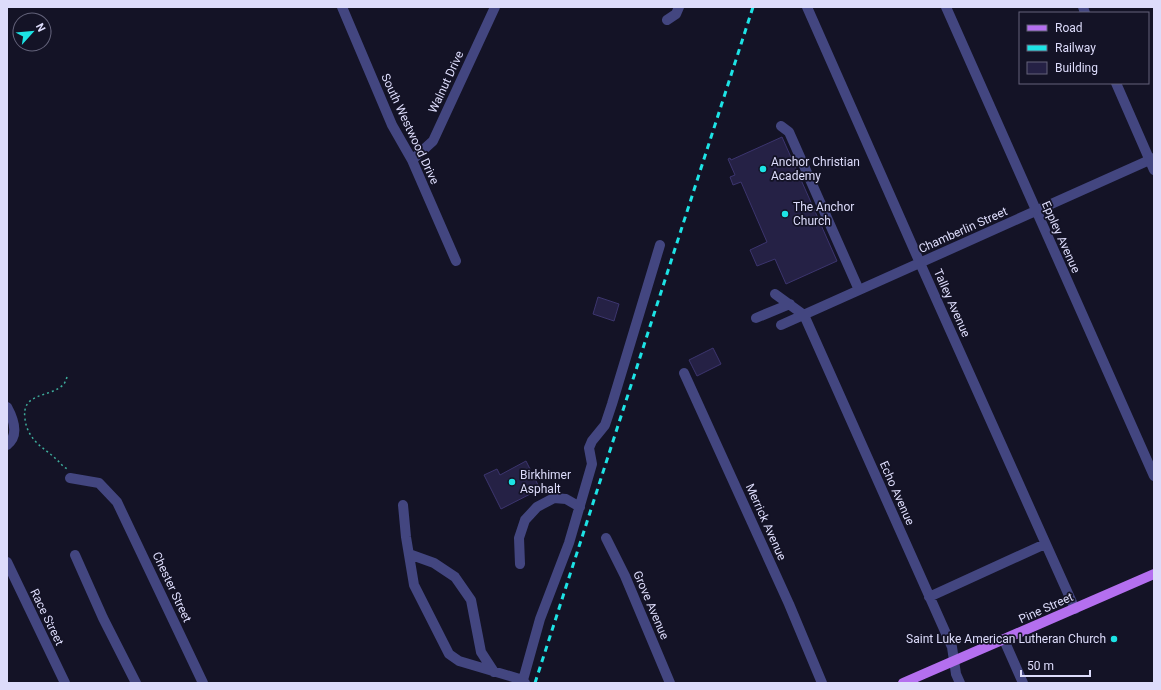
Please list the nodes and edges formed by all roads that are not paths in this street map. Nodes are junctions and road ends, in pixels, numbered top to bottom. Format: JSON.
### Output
{"nodes":[{"id":1,"x":342,"y":7,"type":"edge"},
{"id":2,"x":495,"y":7,"type":"edge"},
{"id":3,"x":679,"y":7,"type":"edge"},
{"id":4,"x":807,"y":7,"type":"edge"},
{"id":5,"x":946,"y":7,"type":"edge"},
{"id":6,"x":667,"y":20,"type":"dead end"},
{"id":7,"x":1116,"y":84,"type":"edge"},
{"id":8,"x":781,"y":126,"type":"dead end"},
{"id":9,"x":1152,"y":159,"type":"edge"},
{"id":10,"x":412,"y":160,"type":"junction"},
{"id":11,"x":1154,"y":170,"type":"edge"},
{"id":12,"x":1036,"y":212,"type":"junction"},
{"id":13,"x":660,"y":245,"type":"dead end"},
{"id":14,"x":456,"y":261,"type":"dead end"},
{"id":15,"x":920,"y":263,"type":"junction"},
{"id":16,"x":858,"y":290,"type":"junction"},
{"id":17,"x":775,"y":294,"type":"dead end"},
{"id":18,"x":790,"y":304,"type":"junction"},
{"id":19,"x":804,"y":315,"type":"junction"},
{"id":20,"x":756,"y":318,"type":"dead end"},
{"id":21,"x":781,"y":325,"type":"dead end"},
{"id":22,"x":684,"y":373,"type":"dead end"},
{"id":23,"x":7,"y":407,"type":"edge"},
{"id":24,"x":7,"y":445,"type":"edge"},
{"id":25,"x":1154,"y":476,"type":"edge"},
{"id":26,"x":70,"y":478,"type":"road end"},
{"id":27,"x":403,"y":506,"type":"dead end"},
{"id":28,"x":580,"y":508,"type":"junction"},
{"id":29,"x":606,"y":538,"type":"dead end"},
{"id":30,"x":1046,"y":544,"type":"junction"},
{"id":31,"x":409,"y":554,"type":"junction"},
{"id":32,"x":75,"y":555,"type":"dead end"},
{"id":33,"x":7,"y":562,"type":"edge"},
{"id":34,"x":520,"y":564,"type":"dead end"},
{"id":35,"x":1154,"y":574,"type":"edge"},
{"id":36,"x":929,"y":597,"type":"junction"},
{"id":37,"x":1075,"y":609,"type":"junction"},
{"id":38,"x":1004,"y":640,"type":"junction"},
{"id":39,"x":954,"y":662,"type":"junction"},
{"id":40,"x":494,"y":672,"type":"junction"},
{"id":41,"x":524,"y":681,"type":"edge"},
{"id":42,"x":64,"y":683,"type":"edge"},
{"id":43,"x":136,"y":683,"type":"edge"},
{"id":44,"x":203,"y":683,"type":"edge"},
{"id":45,"x":670,"y":683,"type":"edge"},
{"id":46,"x":822,"y":683,"type":"edge"},
{"id":47,"x":903,"y":683,"type":"edge"},
{"id":48,"x":960,"y":683,"type":"edge"},
{"id":49,"x":1023,"y":683,"type":"edge"}],
"edges":[{"from":1,"to":10,"type":"street","name":"South Westwood Drive"},
{"from":2,"to":10,"type":"street","name":"Walnut Drive"},
{"from":3,"to":6,"type":"street"},
{"from":4,"to":15,"type":"street","name":"Talley Avenue"},
{"from":5,"to":12,"type":"street","name":"Eppley Avenue"},
{"from":7,"to":9,"type":"street"},
{"from":8,"to":16,"type":"street"},
{"from":9,"to":11,"type":"street"},
{"from":9,"to":12,"type":"street","name":"Chamberlin Street"},
{"from":10,"to":14,"type":"street","name":"South Westwood Drive"},
{"from":12,"to":15,"type":"street","name":"Chamberlin Street"},
{"from":12,"to":25,"type":"street","name":"Eppley Avenue"},
{"from":13,"to":28,"type":"street"},
{"from":15,"to":16,"type":"street","name":"Chamberlin Street"},
{"from":15,"to":30,"type":"street","name":"Talley Avenue"},
{"from":16,"to":19,"type":"street","name":"Chamberlin Street"},
{"from":17,"to":18,"type":"street"},
{"from":18,"to":19,"type":"street"},
{"from":18,"to":20,"type":"street"},
{"from":19,"to":21,"type":"street","name":"Chamberlin Street"},
{"from":19,"to":36,"type":"street","name":"Echo Avenue"},
{"from":22,"to":46,"type":"street","name":"Merrick Avenue"},
{"from":23,"to":24,"type":"street"},
{"from":26,"to":44,"type":"street","name":"Chester Street"},
{"from":27,"to":31,"type":"street"},
{"from":28,"to":34,"type":"street"},
{"from":28,"to":41,"type":"street"},
{"from":29,"to":45,"type":"street","name":"Grove Avenue"},
{"from":30,"to":36,"type":"street"},
{"from":30,"to":37,"type":"street","name":"Talley Avenue"},
{"from":31,"to":40,"type":"street"},
{"from":31,"to":40,"type":"street"},
{"from":32,"to":43,"type":"street"},
{"from":33,"to":42,"type":"street","name":"Race Street"},
{"from":35,"to":37,"type":"main road","name":"Pine Street"},
{"from":36,"to":39,"type":"street","name":"Echo Avenue"},
{"from":37,"to":38,"type":"main road","name":"Pine Street"},
{"from":38,"to":39,"type":"main road","name":"Pine Street"},
{"from":38,"to":49,"type":"street"},
{"from":39,"to":47,"type":"main road","name":"Pine Street"},
{"from":39,"to":48,"type":"street","name":"Echo Avenue"},
{"from":40,"to":41,"type":"street"}]}
